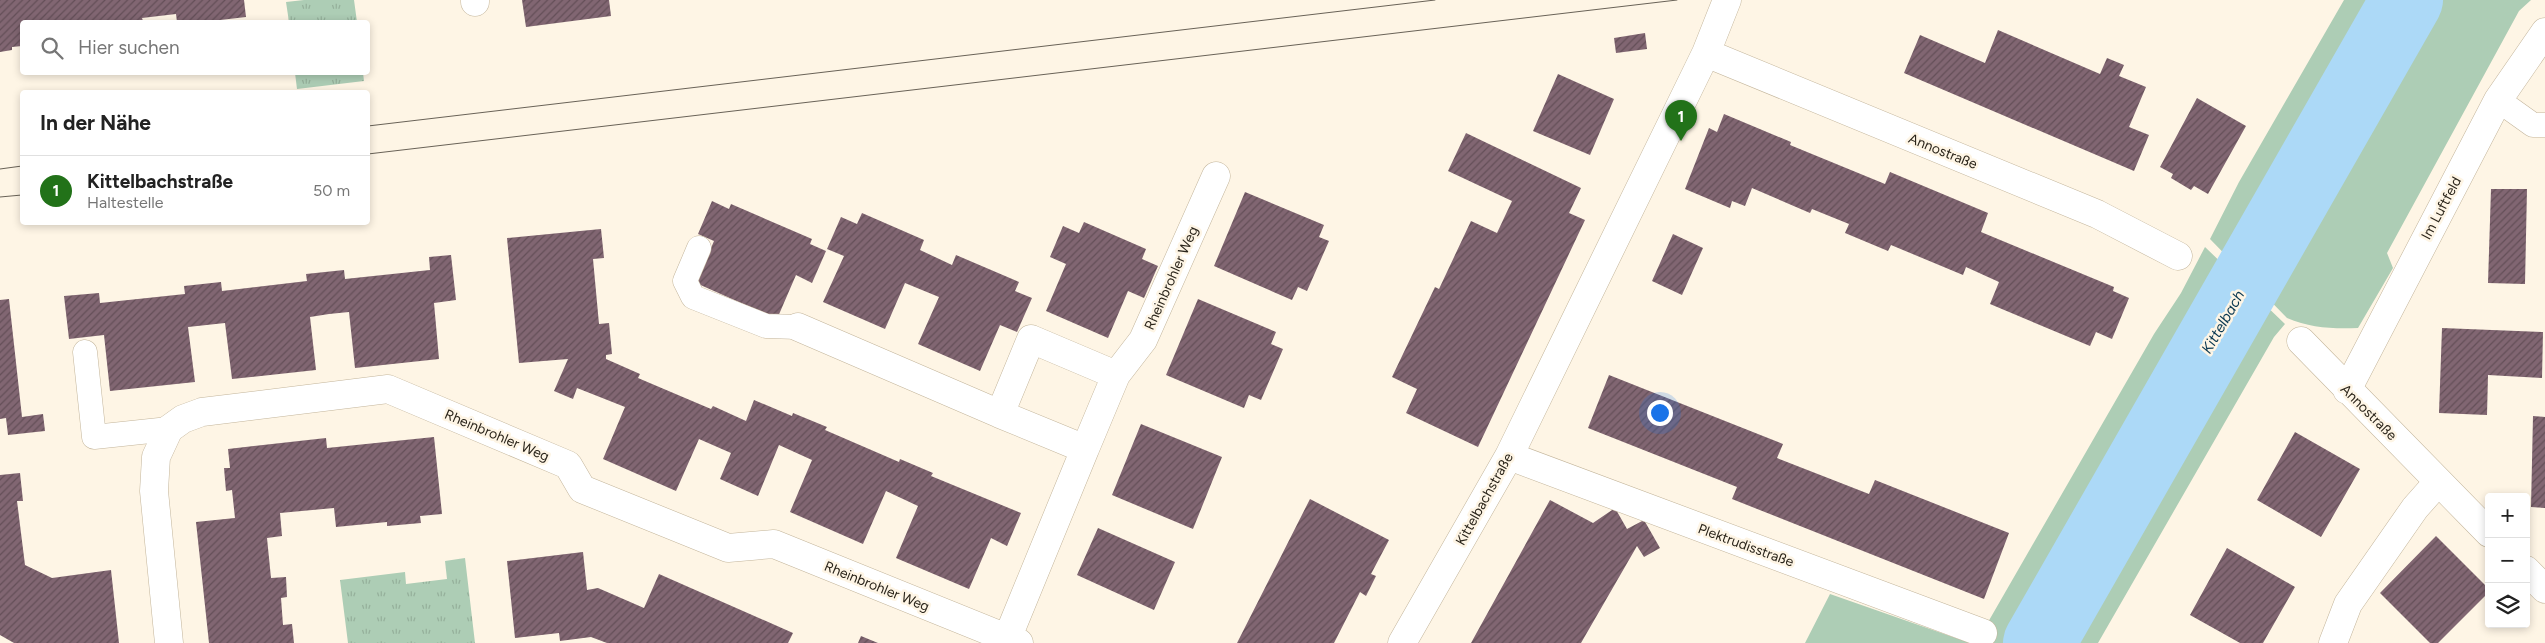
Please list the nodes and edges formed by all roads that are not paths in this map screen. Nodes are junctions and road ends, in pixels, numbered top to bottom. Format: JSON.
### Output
{"nodes":[{"id":1,"x":1727,"y":0,"type":"edge"},
{"id":2,"x":2545,"y":32,"type":"edge"},
{"id":3,"x":1706,"y":53,"type":"junction"},
{"id":4,"x":2498,"y":100,"type":"junction"},
{"id":5,"x":2545,"y":125,"type":"edge"},
{"id":6,"x":1216,"y":176,"type":"dead end"},
{"id":7,"x":699,"y":248,"type":"dead end"},
{"id":8,"x":2178,"y":256,"type":"dead end"},
{"id":9,"x":798,"y":327,"type":"joint"},
{"id":10,"x":2301,"y":341,"type":"dead end"},
{"id":11,"x":85,"y":352,"type":"dead end"},
{"id":12,"x":1116,"y":374,"type":"junction"},
{"id":13,"x":2347,"y":390,"type":"junction"},
{"id":14,"x":1000,"y":414,"type":"junction"},
{"id":15,"x":169,"y":428,"type":"junction"},
{"id":16,"x":1085,"y":449,"type":"junction"},
{"id":17,"x":1509,"y":456,"type":"junction"},
{"id":18,"x":2438,"y":482,"type":"junction"},
{"id":19,"x":2485,"y":529,"type":"edge"},
{"id":20,"x":2530,"y":574,"type":"edge"},
{"id":21,"x":2545,"y":589,"type":"edge"},
{"id":22,"x":1983,"y":633,"type":"dead end"},
{"id":23,"x":1013,"y":641,"type":"edge"},
{"id":24,"x":169,"y":643,"type":"edge"},
{"id":25,"x":1402,"y":643,"type":"edge"},
{"id":26,"x":2333,"y":643,"type":"edge"}],
"edges":[{"from":1,"to":3,"type":"street","name":"Kittelbachstraße"},
{"from":2,"to":4,"type":"street","name":"Im Luftfeld"},
{"from":3,"to":8,"type":"street","name":"Annostraße"},
{"from":3,"to":17,"type":"street","name":"Kittelbachstraße"},
{"from":4,"to":5,"type":"lane"},
{"from":4,"to":13,"type":"street","name":"Im Luftfeld"},
{"from":6,"to":12,"type":"street","name":"Rheinbrohler Weg"},
{"from":7,"to":9,"type":"lane"},
{"from":9,"to":14,"type":"street"},
{"from":10,"to":13,"type":"street","name":"Annostraße"},
{"from":11,"to":15,"type":"lane"},
{"from":12,"to":14,"type":"street"},
{"from":12,"to":16,"type":"street","name":"Rheinbrohler Weg"},
{"from":13,"to":18,"type":"street","name":"Annostraße"},
{"from":14,"to":16,"type":"street"},
{"from":15,"to":23,"type":"street","name":"Rheinbrohler Weg"},
{"from":15,"to":24,"type":"street"},
{"from":16,"to":23,"type":"street","name":"Rheinbrohler Weg"},
{"from":17,"to":22,"type":"street","name":"Plektrudisstraße"},
{"from":17,"to":25,"type":"street","name":"Kittelbachstraße"},
{"from":18,"to":19,"type":"street","name":"Annostraße"},
{"from":18,"to":26,"type":"street"},
{"from":20,"to":21,"type":"street"}]}
